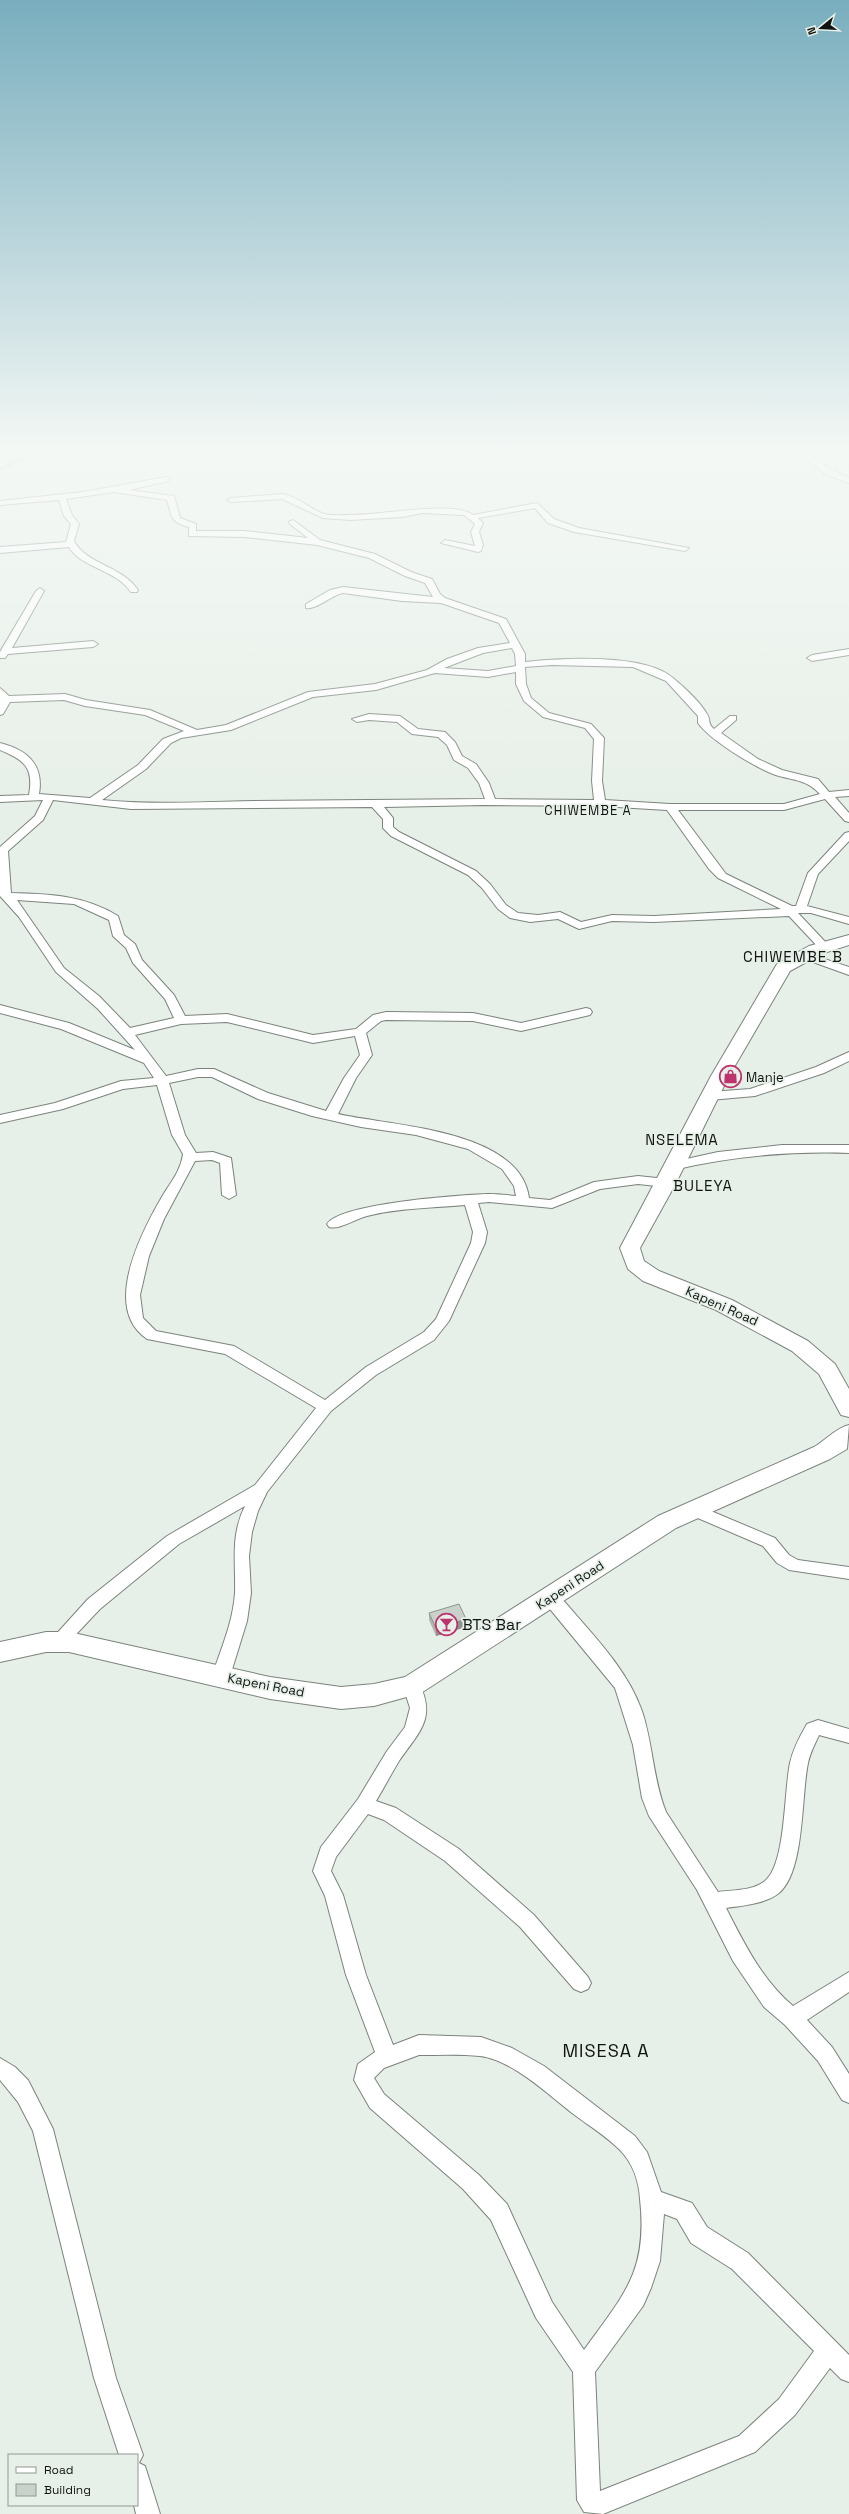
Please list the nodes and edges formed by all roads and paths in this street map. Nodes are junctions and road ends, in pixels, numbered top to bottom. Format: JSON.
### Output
{"nodes":[{"id":1,"x":117,"y":572,"type":"edge"},
{"id":2,"x":405,"y":572,"type":"edge"},
{"id":3,"x":134,"y":590,"type":"dead end"},
{"id":4,"x":40,"y":591,"type":"dead end"},
{"id":5,"x":442,"y":600,"type":"junction"},
{"id":6,"x":309,"y":606,"type":"dead end"},
{"id":7,"x":93,"y":644,"type":"dead end"},
{"id":8,"x":514,"y":645,"type":"junction"},
{"id":9,"x":849,"y":652,"type":"edge"},
{"id":10,"x":3,"y":654,"type":"edge"},
{"id":11,"x":812,"y":658,"type":"dead end"},
{"id":12,"x":521,"y":667,"type":"junction"},
{"id":13,"x":433,"y":670,"type":"junction"},
{"id":14,"x":3,"y":695,"type":"edge"},
{"id":15,"x":0,"y":712,"type":"edge"},
{"id":16,"x":733,"y":718,"type":"dead end"},
{"id":17,"x":357,"y":719,"type":"dead end"},
{"id":18,"x":194,"y":732,"type":"junction"},
{"id":19,"x":714,"y":734,"type":"junction"},
{"id":20,"x":0,"y":746,"type":"edge"},
{"id":21,"x":849,"y":793,"type":"edge"},
{"id":22,"x":826,"y":795,"type":"junction"},
{"id":23,"x":34,"y":796,"type":"junction"},
{"id":24,"x":50,"y":797,"type":"junction"},
{"id":25,"x":0,"y":799,"type":"edge"},
{"id":26,"x":93,"y":801,"type":"junction"},
{"id":27,"x":491,"y":802,"type":"junction"},
{"id":28,"x":600,"y":803,"type":"junction"},
{"id":29,"x":375,"y":804,"type":"junction"},
{"id":30,"x":670,"y":807,"type":"junction"},
{"id":31,"x":849,"y":820,"type":"edge"},
{"id":32,"x":849,"y":836,"type":"edge"},
{"id":33,"x":4,"y":894,"type":"edge"},
{"id":34,"x":794,"y":910,"type":"junction"},
{"id":35,"x":849,"y":921,"type":"edge"},
{"id":36,"x":849,"y":940,"type":"edge"},
{"id":37,"x":824,"y":947,"type":"junction"},
{"id":38,"x":803,"y":955,"type":"junction"},
{"id":39,"x":849,"y":971,"type":"edge"},
{"id":40,"x":0,"y":1009,"type":"edge"},
{"id":41,"x":586,"y":1012,"type":"dead end"},
{"id":42,"x":181,"y":1020,"type":"junction"},
{"id":43,"x":360,"y":1032,"type":"junction"},
{"id":44,"x":126,"y":1033,"type":"junction"},
{"id":45,"x":849,"y":1056,"type":"edge"},
{"id":46,"x":152,"y":1065,"type":"junction"},
{"id":47,"x":162,"y":1081,"type":"junction"},
{"id":48,"x":710,"y":1096,"type":"junction"},
{"id":49,"x":330,"y":1116,"type":"junction"},
{"id":50,"x":0,"y":1118,"type":"edge"},
{"id":51,"x":849,"y":1149,"type":"edge"},
{"id":52,"x":190,"y":1157,"type":"junction"},
{"id":53,"x":670,"y":1174,"type":"junction"},
{"id":54,"x":229,"y":1195,"type":"dead end"},
{"id":55,"x":470,"y":1198,"type":"junction"},
{"id":56,"x":523,"y":1201,"type":"junction"},
{"id":57,"x":334,"y":1224,"type":"dead end"},
{"id":58,"x":326,"y":1407,"type":"junction"},
{"id":59,"x":849,"y":1409,"type":"edge"},
{"id":60,"x":849,"y":1433,"type":"edge"},
{"id":61,"x":262,"y":1489,"type":"junction"},
{"id":62,"x":692,"y":1509,"type":"junction"},
{"id":63,"x":849,"y":1573,"type":"edge"},
{"id":64,"x":552,"y":1598,"type":"junction"},
{"id":65,"x":59,"y":1641,"type":"junction"},
{"id":66,"x":0,"y":1652,"type":"edge"},
{"id":67,"x":221,"y":1676,"type":"junction"},
{"id":68,"x":412,"y":1686,"type":"junction"},
{"id":69,"x":849,"y":1736,"type":"edge"},
{"id":70,"x":364,"y":1805,"type":"junction"},
{"id":71,"x":712,"y":1901,"type":"junction"},
{"id":72,"x":849,"y":1981,"type":"edge"},
{"id":73,"x":581,"y":1983,"type":"dead end"},
{"id":74,"x":792,"y":2018,"type":"junction"},
{"id":75,"x":387,"y":2057,"type":"junction"},
{"id":76,"x":0,"y":2068,"type":"edge"},
{"id":77,"x":849,"y":2093,"type":"edge"},
{"id":78,"x":651,"y":2199,"type":"junction"},
{"id":79,"x":829,"y":2350,"type":"junction"},
{"id":80,"x":584,"y":2369,"type":"junction"},
{"id":81,"x":849,"y":2371,"type":"edge"},
{"id":82,"x":131,"y":2454,"type":"edge"},
{"id":83,"x":138,"y":2478,"type":"edge"},
{"id":84,"x":148,"y":2514,"type":"edge"}],
"edges":[{"from":1,"to":3,"type":"street"},
{"from":2,"to":5,"type":"street"},
{"from":4,"to":10,"type":"street"},
{"from":5,"to":6,"type":"street"},
{"from":5,"to":8,"type":"street"},
{"from":7,"to":10,"type":"street"},
{"from":8,"to":12,"type":"street"},
{"from":8,"to":13,"type":"street"},
{"from":9,"to":11,"type":"street"},
{"from":12,"to":13,"type":"street"},
{"from":12,"to":19,"type":"street"},
{"from":12,"to":28,"type":"street"},
{"from":13,"to":18,"type":"street"},
{"from":14,"to":15,"type":"street"},
{"from":14,"to":18,"type":"street"},
{"from":16,"to":19,"type":"street"},
{"from":17,"to":27,"type":"street"},
{"from":18,"to":26,"type":"street"},
{"from":19,"to":22,"type":"street"},
{"from":20,"to":23,"type":"street"},
{"from":21,"to":22,"type":"street"},
{"from":22,"to":30,"type":"street"},
{"from":22,"to":31,"type":"street"},
{"from":23,"to":24,"type":"street"},
{"from":23,"to":25,"type":"street"},
{"from":24,"to":26,"type":"street"},
{"from":24,"to":33,"type":"street"},
{"from":26,"to":29,"type":"street"},
{"from":27,"to":28,"type":"street"},
{"from":27,"to":29,"type":"street"},
{"from":28,"to":30,"type":"street"},
{"from":29,"to":34,"type":"street"},
{"from":30,"to":34,"type":"street"},
{"from":32,"to":34,"type":"street"},
{"from":33,"to":42,"type":"street"},
{"from":33,"to":44,"type":"street"},
{"from":34,"to":35,"type":"street"},
{"from":34,"to":37,"type":"street"},
{"from":36,"to":37,"type":"main road","name":"Kapeni Road"},
{"from":37,"to":38,"type":"main road","name":"Kapeni Road"},
{"from":38,"to":39,"type":"street"},
{"from":38,"to":48,"type":"main road","name":"Kapeni Road"},
{"from":40,"to":46,"type":"street"},
{"from":41,"to":43,"type":"street"},
{"from":42,"to":43,"type":"street"},
{"from":42,"to":44,"type":"street"},
{"from":43,"to":49,"type":"street"},
{"from":44,"to":46,"type":"street"},
{"from":45,"to":48,"type":"street"},
{"from":46,"to":47,"type":"street"},
{"from":47,"to":49,"type":"street"},
{"from":47,"to":50,"type":"street"},
{"from":47,"to":52,"type":"street"},
{"from":48,"to":53,"type":"main road","name":"Kapeni Road"},
{"from":49,"to":56,"type":"street"},
{"from":51,"to":53,"type":"street"},
{"from":52,"to":54,"type":"street"},
{"from":52,"to":58,"type":"street"},
{"from":53,"to":56,"type":"street"},
{"from":53,"to":59,"type":"main road","name":"Kapeni Road"},
{"from":55,"to":56,"type":"street"},
{"from":55,"to":57,"type":"street"},
{"from":55,"to":58,"type":"street"},
{"from":58,"to":61,"type":"street"},
{"from":60,"to":62,"type":"main road","name":"Kapeni Road"},
{"from":61,"to":65,"type":"street"},
{"from":61,"to":67,"type":"street"},
{"from":62,"to":63,"type":"street"},
{"from":62,"to":64,"type":"main road","name":"Kapeni Road"},
{"from":64,"to":68,"type":"main road","name":"Kapeni Road"},
{"from":64,"to":71,"type":"street"},
{"from":65,"to":66,"type":"main road","name":"Kapeni Road"},
{"from":65,"to":67,"type":"main road","name":"Kapeni Road"},
{"from":67,"to":68,"type":"main road","name":"Kapeni Road"},
{"from":68,"to":70,"type":"street"},
{"from":69,"to":71,"type":"street"},
{"from":70,"to":73,"type":"street"},
{"from":70,"to":75,"type":"street"},
{"from":71,"to":74,"type":"street"},
{"from":72,"to":74,"type":"street"},
{"from":74,"to":77,"type":"street"},
{"from":75,"to":78,"type":"street"},
{"from":75,"to":80,"type":"street"},
{"from":76,"to":82,"type":"street"},
{"from":78,"to":79,"type":"street"},
{"from":78,"to":80,"type":"street"},
{"from":79,"to":80,"type":"street"},
{"from":79,"to":81,"type":"street"},
{"from":83,"to":84,"type":"street"}]}
